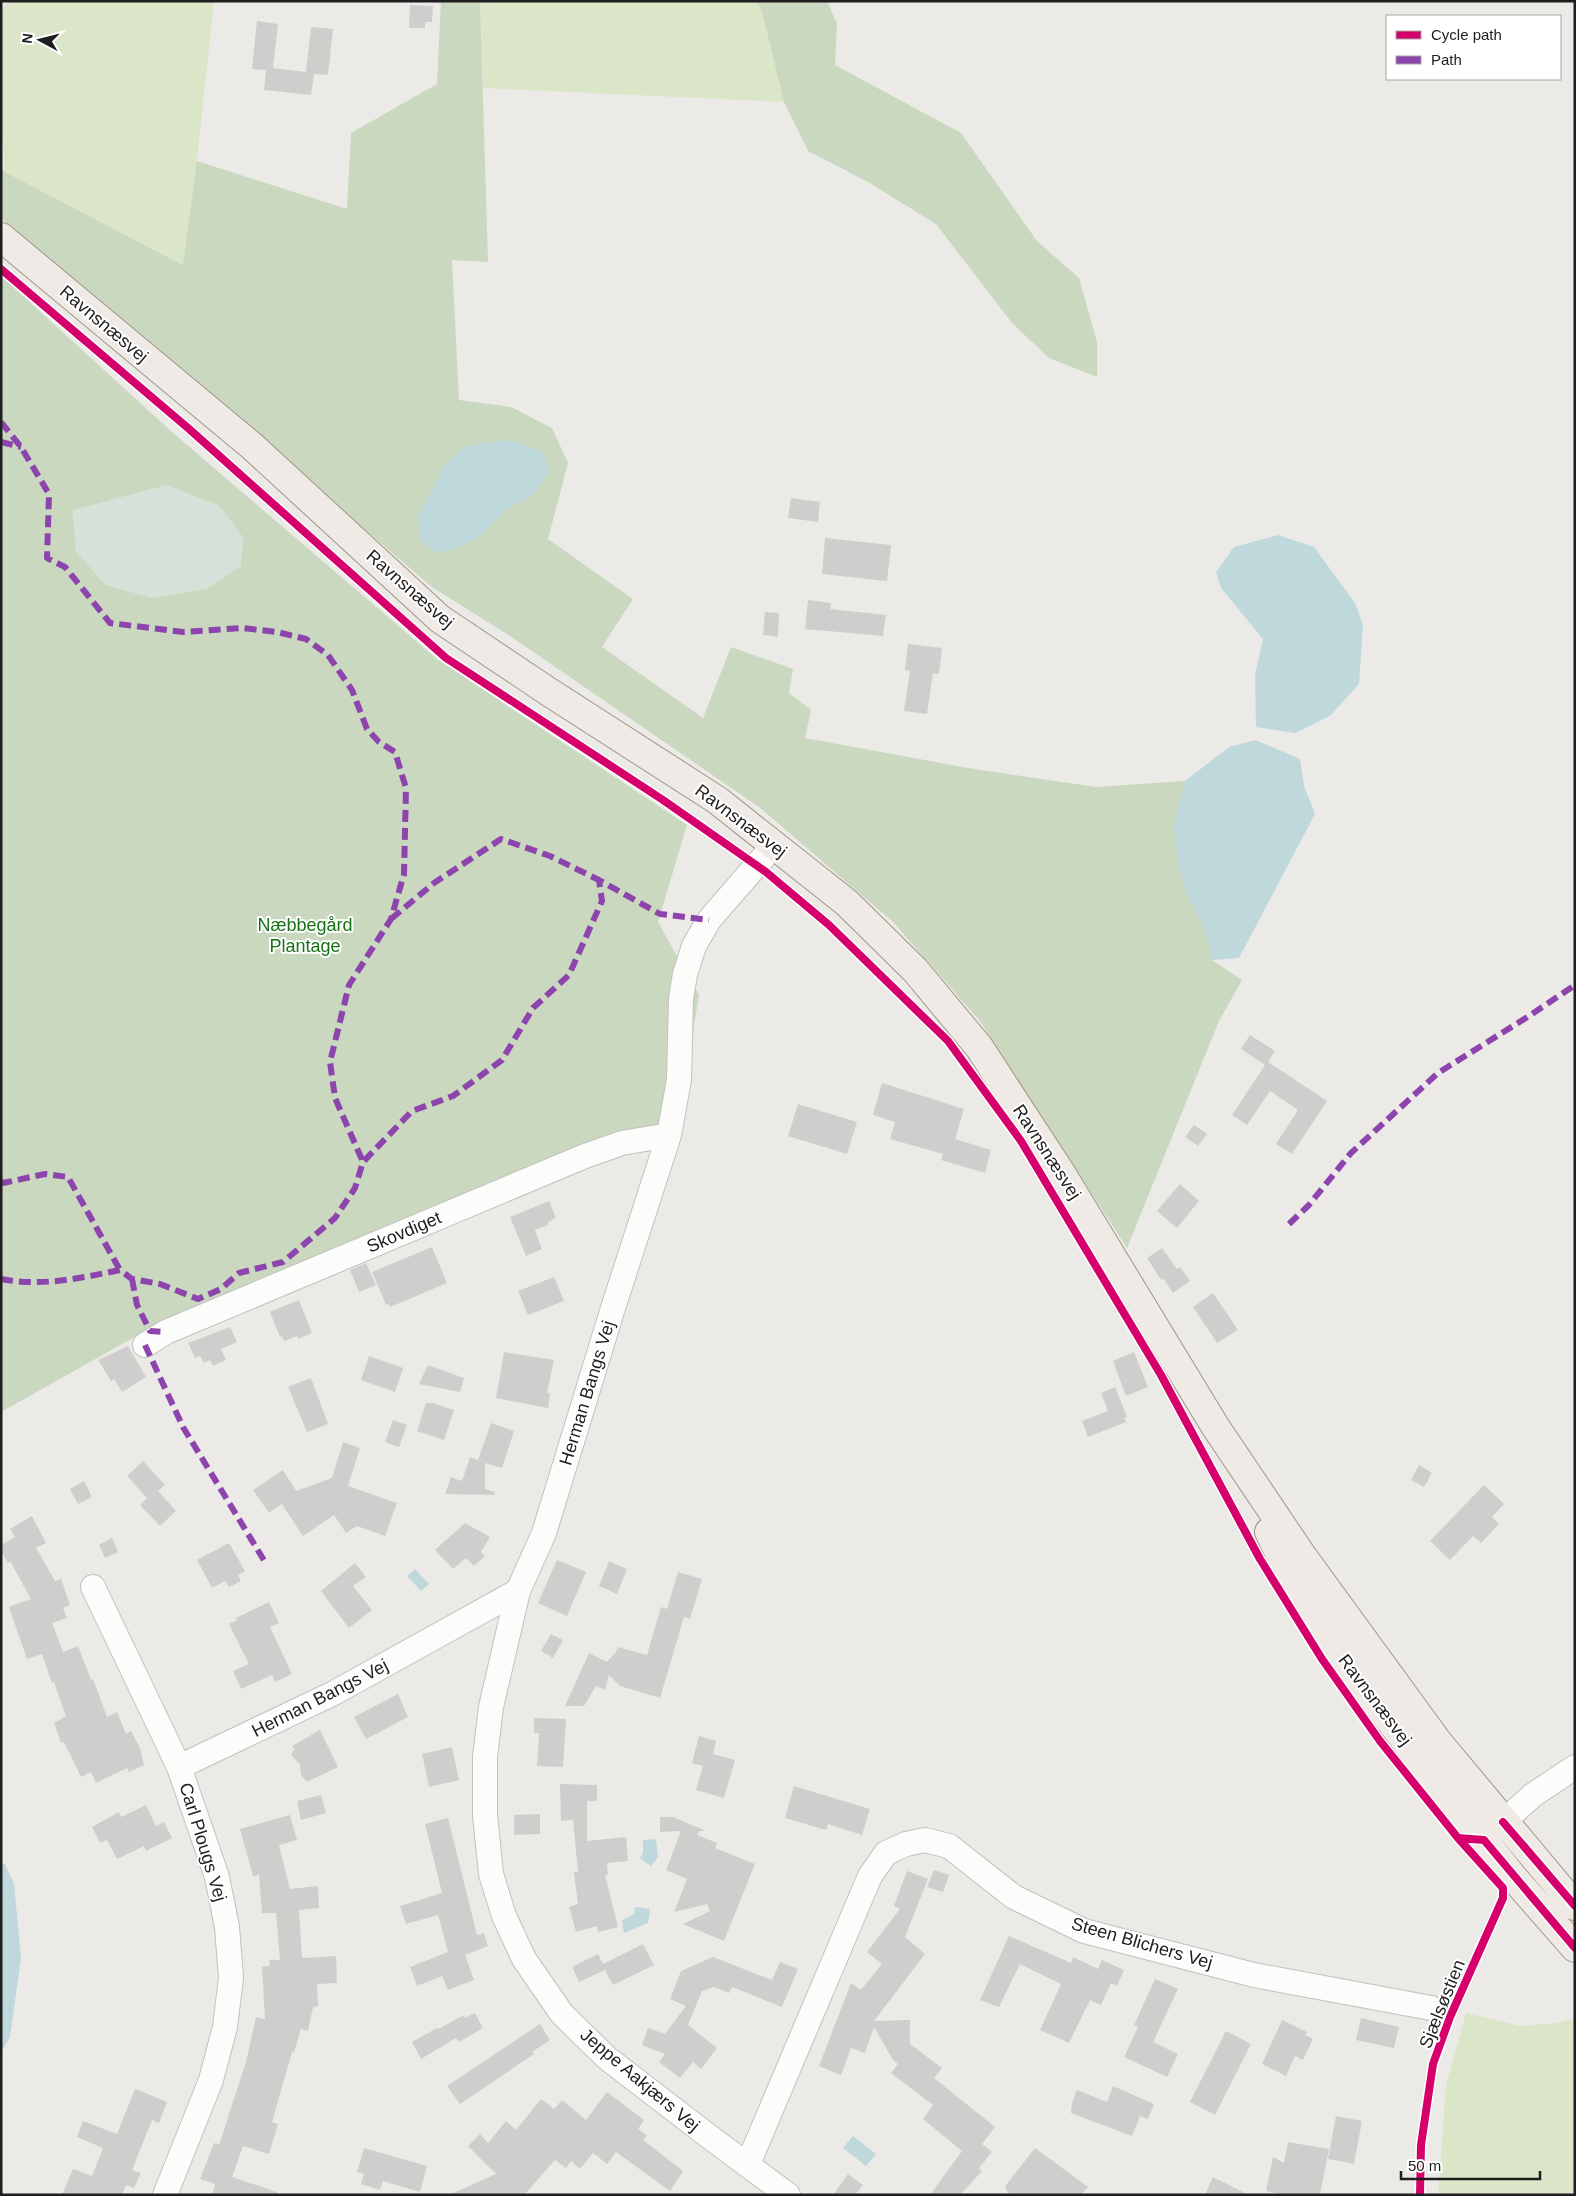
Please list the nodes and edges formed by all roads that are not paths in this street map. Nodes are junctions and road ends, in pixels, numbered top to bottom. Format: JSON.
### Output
{"nodes":[{"id":1,"x":1,"y":237,"type":"edge"},
{"id":2,"x":774,"y":845,"type":"junction"},
{"id":3,"x":669,"y":1134,"type":"junction"},
{"id":4,"x":145,"y":1345,"type":"dead end"},
{"id":5,"x":1215,"y":1426,"type":"junction"},
{"id":6,"x":93,"y":1587,"type":"dead end"},
{"id":7,"x":518,"y":1591,"type":"junction"},
{"id":8,"x":179,"y":1767,"type":"junction"},
{"id":9,"x":1575,"y":1768,"type":"edge"},
{"id":10,"x":1503,"y":1822,"type":"junction"},
{"id":11,"x":1484,"y":1840,"type":"junction"},
{"id":12,"x":1575,"y":1906,"type":"edge"},
{"id":13,"x":1575,"y":1948,"type":"edge"},
{"id":14,"x":1431,"y":2008,"type":"dead end"},
{"id":15,"x":748,"y":2164,"type":"junction"},
{"id":16,"x":165,"y":2195,"type":"edge"},
{"id":17,"x":788,"y":2195,"type":"edge"}],
"edges":[{"from":1,"to":2,"type":"main road","name":"Ravnsnæsvej"},
{"from":2,"to":3,"type":"street","name":"Herman Bangs Vej"},
{"from":2,"to":5,"type":"main road","name":"Ravnsnæsvej"},
{"from":3,"to":4,"type":"street","name":"Skovdiget"},
{"from":3,"to":7,"type":"street","name":"Herman Bangs Vej"},
{"from":5,"to":10,"type":"main road","name":"Ravnsnæsvej"},
{"from":5,"to":11,"type":"main road","name":"Ravnsnæsvej"},
{"from":6,"to":8,"type":"street","name":"Carl Plougs Vej"},
{"from":7,"to":8,"type":"street","name":"Herman Bangs Vej"},
{"from":7,"to":15,"type":"street","name":"Jeppe Aakjærs Vej"},
{"from":8,"to":16,"type":"street","name":"Carl Plougs Vej"},
{"from":9,"to":10,"type":"street"},
{"from":10,"to":11,"type":"street"},
{"from":10,"to":12,"type":"main road","name":"Ravnsnæsvej"},
{"from":11,"to":13,"type":"main road","name":"Ravnsnæsvej"},
{"from":14,"to":15,"type":"street","name":"Steen Blichers Vej"},
{"from":15,"to":17,"type":"street","name":"Jeppe Aakjærs Vej"}]}
